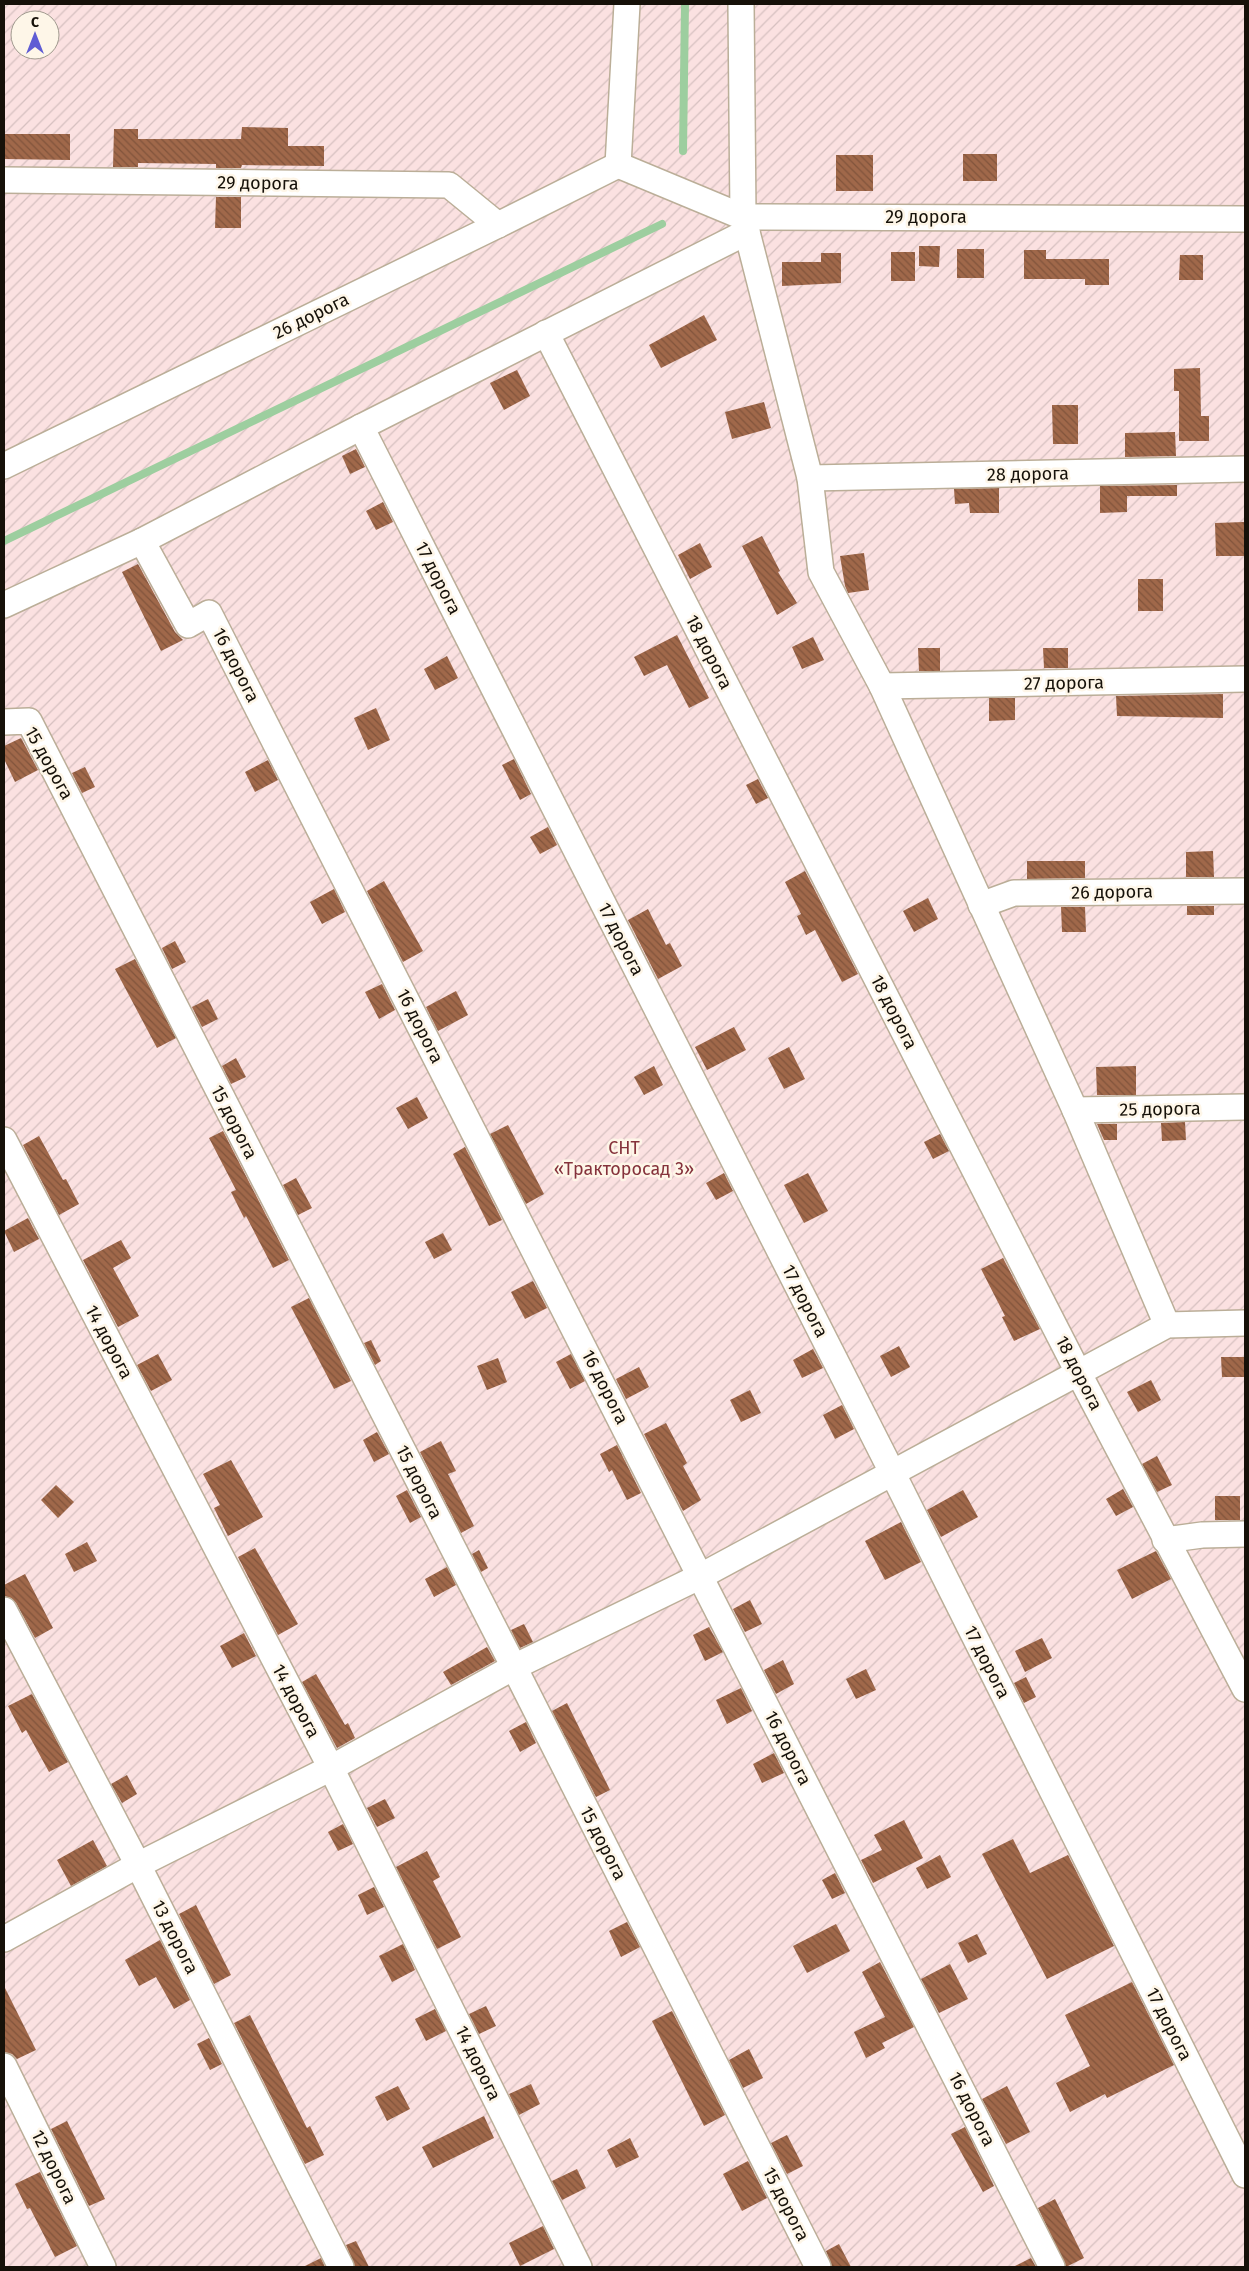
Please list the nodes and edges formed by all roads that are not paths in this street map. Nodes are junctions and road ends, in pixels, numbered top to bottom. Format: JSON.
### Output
{"nodes":[{"id":1,"x":627,"y":4,"type":"edge"},
{"id":2,"x":740,"y":4,"type":"edge"},
{"id":3,"x":618,"y":165,"type":"junction"},
{"id":4,"x":4,"y":180,"type":"edge"},
{"id":5,"x":1245,"y":219,"type":"edge"},
{"id":6,"x":745,"y":224,"type":"junction"},
{"id":7,"x":498,"y":225,"type":"junction"},
{"id":8,"x":546,"y":334,"type":"junction"},
{"id":9,"x":361,"y":427,"type":"junction"},
{"id":10,"x":4,"y":466,"type":"edge"},
{"id":11,"x":1245,"y":469,"type":"edge"},
{"id":12,"x":810,"y":478,"type":"junction"},
{"id":13,"x":142,"y":542,"type":"junction"},
{"id":14,"x":4,"y":604,"type":"edge"},
{"id":15,"x":1245,"y":679,"type":"edge"},
{"id":16,"x":882,"y":686,"type":"junction"},
{"id":17,"x":4,"y":722,"type":"edge"},
{"id":18,"x":1245,"y":890,"type":"edge"},
{"id":19,"x":981,"y":905,"type":"junction"},
{"id":20,"x":1245,"y":1107,"type":"edge"},
{"id":21,"x":1075,"y":1110,"type":"junction"},
{"id":22,"x":4,"y":1140,"type":"edge"},
{"id":23,"x":1245,"y":1323,"type":"edge"},
{"id":24,"x":1167,"y":1325,"type":"junction"},
{"id":25,"x":1079,"y":1374,"type":"junction"},
{"id":26,"x":893,"y":1474,"type":"junction"},
{"id":27,"x":1245,"y":1534,"type":"edge"},
{"id":28,"x":1165,"y":1540,"type":"junction"},
{"id":29,"x":701,"y":1576,"type":"junction"},
{"id":30,"x":4,"y":1610,"type":"edge"},
{"id":31,"x":514,"y":1667,"type":"junction"},
{"id":32,"x":1245,"y":1690,"type":"edge"},
{"id":33,"x":331,"y":1768,"type":"junction"},
{"id":34,"x":138,"y":1865,"type":"junction"},
{"id":35,"x":4,"y":1939,"type":"edge"},
{"id":36,"x":4,"y":2066,"type":"edge"},
{"id":37,"x":1245,"y":2175,"type":"edge"},
{"id":38,"x":104,"y":2267,"type":"edge"},
{"id":39,"x":341,"y":2267,"type":"edge"},
{"id":40,"x":579,"y":2267,"type":"edge"},
{"id":41,"x":818,"y":2267,"type":"edge"},
{"id":42,"x":1052,"y":2267,"type":"edge"}],
"edges":[{"from":1,"to":3,"type":"street"},
{"from":2,"to":6,"type":"street"},
{"from":3,"to":6,"type":"street","name":"29 дорога"},
{"from":3,"to":7,"type":"street","name":"26 дорога"},
{"from":4,"to":7,"type":"street","name":"29 дорога"},
{"from":5,"to":6,"type":"street","name":"29 дорога"},
{"from":6,"to":8,"type":"street"},
{"from":6,"to":12,"type":"street"},
{"from":7,"to":10,"type":"street","name":"26 дорога"},
{"from":8,"to":9,"type":"street"},
{"from":8,"to":25,"type":"street","name":"18 дорога"},
{"from":9,"to":13,"type":"street"},
{"from":9,"to":26,"type":"street","name":"17 дорога"},
{"from":11,"to":12,"type":"street","name":"28 дорога"},
{"from":12,"to":16,"type":"street"},
{"from":13,"to":14,"type":"street"},
{"from":13,"to":29,"type":"street","name":"16 дорога"},
{"from":15,"to":16,"type":"street","name":"27 дорога"},
{"from":16,"to":19,"type":"street"},
{"from":17,"to":31,"type":"street","name":"15 дорога"},
{"from":18,"to":19,"type":"street","name":"26 дорога"},
{"from":19,"to":21,"type":"street"},
{"from":20,"to":21,"type":"street","name":"25 дорога"},
{"from":21,"to":24,"type":"street"},
{"from":22,"to":33,"type":"street","name":"14 дорога"},
{"from":23,"to":24,"type":"street"},
{"from":24,"to":25,"type":"street"},
{"from":25,"to":26,"type":"street"},
{"from":25,"to":28,"type":"street","name":"18 дорога"},
{"from":26,"to":29,"type":"street"},
{"from":26,"to":37,"type":"street","name":"17 дорога"},
{"from":27,"to":28,"type":"street"},
{"from":28,"to":32,"type":"street","name":"18 дорога"},
{"from":29,"to":31,"type":"street"},
{"from":29,"to":42,"type":"street","name":"16 дорога"},
{"from":30,"to":34,"type":"street","name":"13 дорога"},
{"from":31,"to":33,"type":"street"},
{"from":31,"to":41,"type":"street","name":"15 дорога"},
{"from":33,"to":34,"type":"street"},
{"from":33,"to":40,"type":"street","name":"14 дорога"},
{"from":34,"to":35,"type":"street"},
{"from":34,"to":39,"type":"street","name":"13 дорога"},
{"from":36,"to":38,"type":"street","name":"12 дорога"}]}
